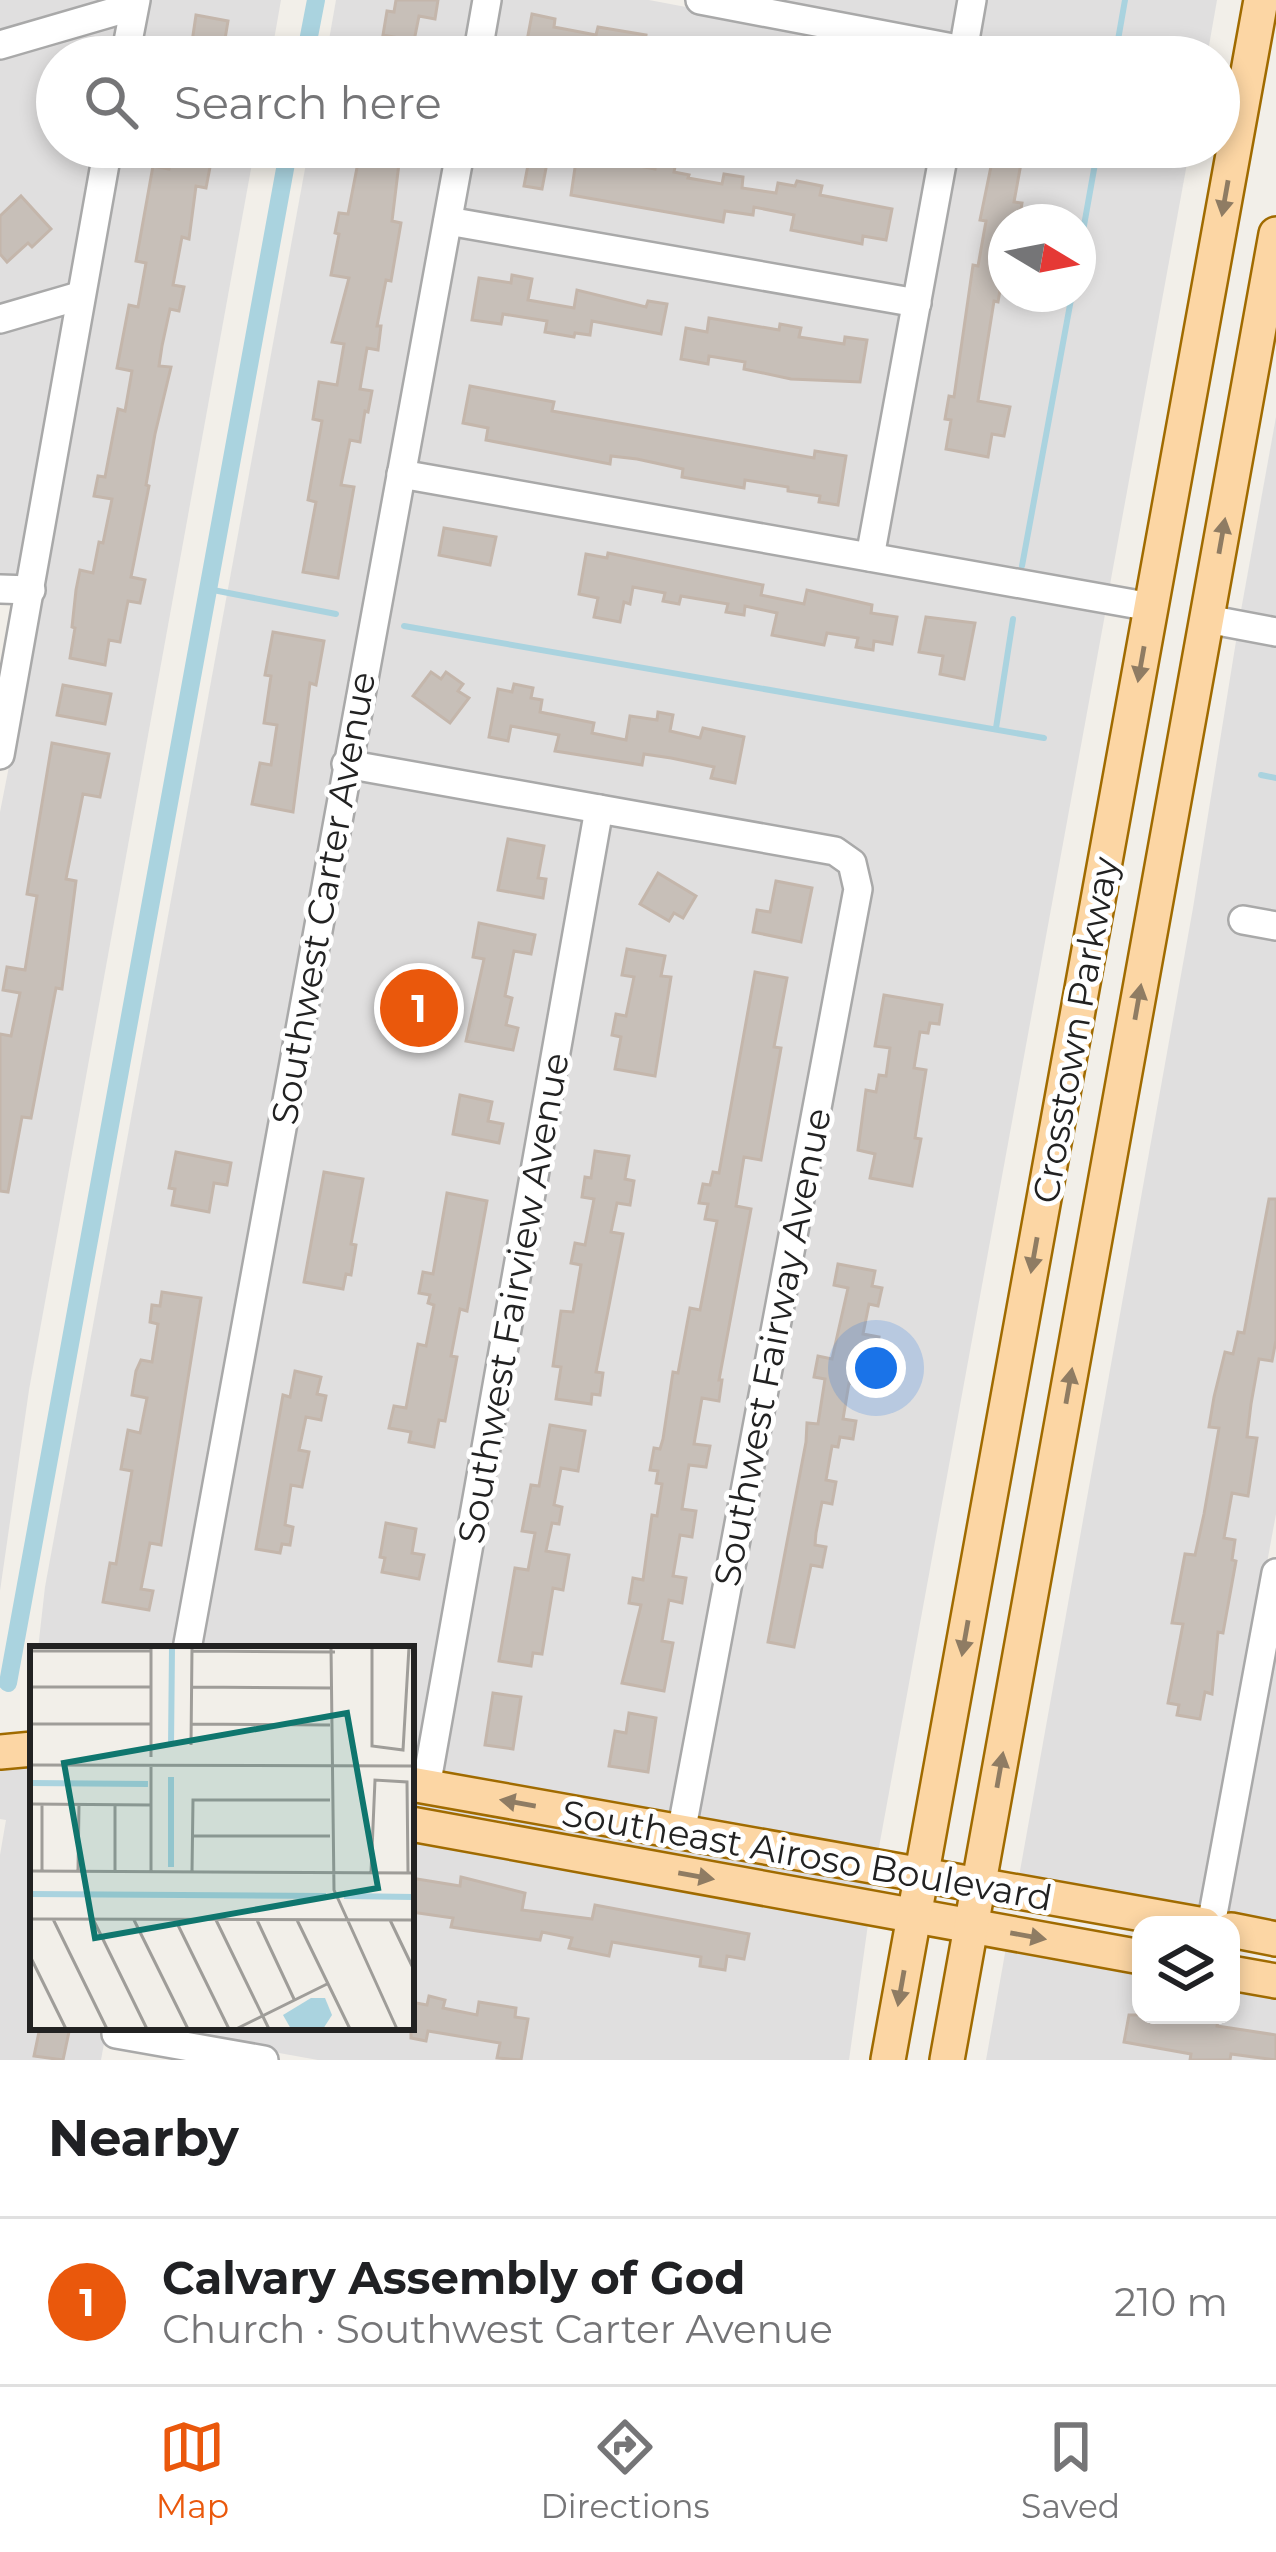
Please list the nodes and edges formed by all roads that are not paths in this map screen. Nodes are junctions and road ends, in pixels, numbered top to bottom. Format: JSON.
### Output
{"nodes":[{"id":1,"x":488,"y":0,"type":"edge"},
{"id":2,"x":700,"y":0,"type":"edge"},
{"id":3,"x":972,"y":0,"type":"edge"},
{"id":4,"x":1261,"y":0,"type":"edge"},
{"id":5,"x":135,"y":3,"type":"edge"},
{"id":6,"x":129,"y":36,"type":"edge"},
{"id":7,"x":481,"y":36,"type":"edge"},
{"id":8,"x":878,"y":36,"type":"edge"},
{"id":9,"x":965,"y":36,"type":"edge"},
{"id":10,"x":0,"y":46,"type":"edge"},
{"id":11,"x":1240,"y":116,"type":"edge"},
{"id":12,"x":104,"y":168,"type":"edge"},
{"id":13,"x":457,"y":168,"type":"edge"},
{"id":14,"x":941,"y":168,"type":"edge"},
{"id":15,"x":1231,"y":168,"type":"edge"},
{"id":16,"x":448,"y":220,"type":"junction"},
{"id":17,"x":1276,"y":234,"type":"edge"},
{"id":18,"x":80,"y":296,"type":"junction"},
{"id":19,"x":916,"y":303,"type":"junction"},
{"id":20,"x":0,"y":319,"type":"edge"},
{"id":21,"x":401,"y":474,"type":"junction"},
{"id":22,"x":870,"y":557,"type":"junction"},
{"id":23,"x":0,"y":589,"type":"edge"},
{"id":24,"x":31,"y":590,"type":"junction"},
{"id":25,"x":1151,"y":607,"type":"junction"},
{"id":26,"x":1207,"y":620,"type":"junction"},
{"id":27,"x":1276,"y":632,"type":"edge"},
{"id":28,"x":0,"y":754,"type":"edge"},
{"id":29,"x":346,"y":764,"type":"junction"},
{"id":30,"x":599,"y":809,"type":"junction"},
{"id":31,"x":1243,"y":920,"type":"dead end"},
{"id":32,"x":1276,"y":926,"type":"edge"},
{"id":33,"x":1276,"y":1573,"type":"edge"},
{"id":34,"x":188,"y":1646,"type":"edge"},
{"id":35,"x":30,"y":1749,"type":"edge"},
{"id":36,"x":0,"y":1752,"type":"edge"},
{"id":37,"x":419,"y":1785,"type":"edge"},
{"id":38,"x":414,"y":1825,"type":"edge"},
{"id":39,"x":681,"y":1833,"type":"junction"},
{"id":40,"x":922,"y":1876,"type":"junction"},
{"id":41,"x":979,"y":1885,"type":"junction"},
{"id":42,"x":914,"y":1916,"type":"junction"},
{"id":43,"x":1156,"y":1916,"type":"edge"},
{"id":44,"x":1210,"y":1916,"type":"edge"},
{"id":45,"x":971,"y":1925,"type":"junction"},
{"id":46,"x":1240,"y":1932,"type":"edge"},
{"id":47,"x":1276,"y":1939,"type":"edge"},
{"id":48,"x":1132,"y":1955,"type":"edge"},
{"id":49,"x":1240,"y":1975,"type":"edge"},
{"id":50,"x":1276,"y":1982,"type":"edge"},
{"id":51,"x":115,"y":2040,"type":"edge"},
{"id":52,"x":264,"y":2060,"type":"edge"},
{"id":53,"x":888,"y":2060,"type":"edge"},
{"id":54,"x":947,"y":2060,"type":"edge"}],
"edges":[{"from":1,"to":7,"type":"street"},
{"from":2,"to":8,"type":"street"},
{"from":3,"to":9,"type":"street"},
{"from":4,"to":11,"type":"main road","name":"Crosstown Parkway","one_way":true},
{"from":5,"to":6,"type":"street"},
{"from":5,"to":10,"type":"street"},
{"from":12,"to":18,"type":"street"},
{"from":13,"to":16,"type":"street","name":"Southwest Carter Avenue"},
{"from":14,"to":19,"type":"street"},
{"from":15,"to":25,"type":"main road","name":"Crosstown Parkway","one_way":true},
{"from":16,"to":19,"type":"street"},
{"from":16,"to":21,"type":"street","name":"Southwest Carter Avenue"},
{"from":26,"to":17,"type":"main road","name":"Crosstown Parkway","one_way":true},
{"from":18,"to":20,"type":"street"},
{"from":18,"to":24,"type":"street"},
{"from":19,"to":22,"type":"street"},
{"from":21,"to":22,"type":"street"},
{"from":21,"to":29,"type":"street","name":"Southwest Carter Avenue"},
{"from":22,"to":25,"type":"street"},
{"from":23,"to":24,"type":"street"},
{"from":24,"to":28,"type":"street"},
{"from":25,"to":40,"type":"main road","name":"Crosstown Parkway","one_way":true},
{"from":26,"to":27,"type":"street"},
{"from":41,"to":26,"type":"main road","name":"Crosstown Parkway","one_way":true},
{"from":29,"to":30,"type":"street"},
{"from":29,"to":34,"type":"street","name":"Southwest Carter Avenue"},
{"from":30,"to":37,"type":"street","name":"Southwest Fairview Avenue"},
{"from":30,"to":39,"type":"street","name":"Southwest Fairway Avenue"},
{"from":31,"to":32,"type":"street"},
{"from":33,"to":44,"type":"street"},
{"from":35,"to":36,"type":"main road"},
{"from":39,"to":37,"type":"main road","name":"Southeast Airoso Boulevard","one_way":true},
{"from":38,"to":42,"type":"main road","name":"Southeast Airoso Boulevard","one_way":true},
{"from":39,"to":40,"type":"main road","name":"Southeast Airoso Boulevard"},
{"from":40,"to":41,"type":"main road","name":"Southeast Airoso Boulevard"},
{"from":40,"to":42,"type":"main road","name":"Crosstown Parkway"},
{"from":41,"to":43,"type":"main road","name":"Southeast Airoso Boulevard"},
{"from":41,"to":45,"type":"main road","name":"Crosstown Parkway"},
{"from":42,"to":45,"type":"main road","name":"Southeast Airoso Boulevard"},
{"from":42,"to":53,"type":"main road","name":"Crosstown Parkway","one_way":true},
{"from":45,"to":48,"type":"main road","name":"Southeast Airoso Boulevard","one_way":true},
{"from":45,"to":54,"type":"main road","name":"Crosstown Parkway"},
{"from":46,"to":47,"type":"main road"},
{"from":49,"to":50,"type":"main road"},
{"from":51,"to":52,"type":"street"}]}
